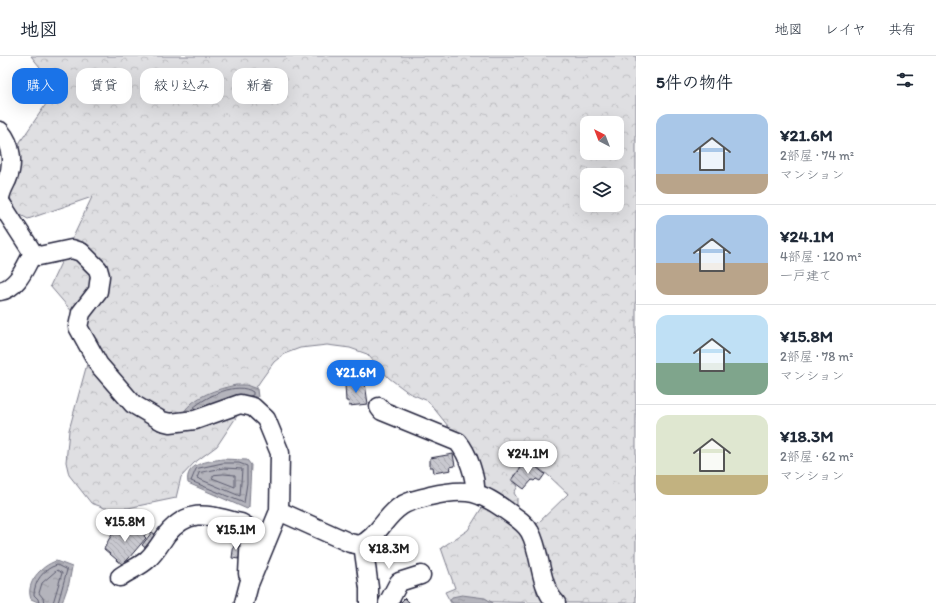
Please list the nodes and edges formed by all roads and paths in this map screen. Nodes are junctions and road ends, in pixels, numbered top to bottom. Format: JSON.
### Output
{"nodes":[{"id":1,"x":0,"y":132,"type":"edge"},
{"id":2,"x":0,"y":198,"type":"edge"},
{"id":3,"x":0,"y":202,"type":"edge"},
{"id":4,"x":33,"y":253,"type":"junction"},
{"id":5,"x":0,"y":291,"type":"edge"},
{"id":6,"x":379,"y":407,"type":"dead end"},
{"id":7,"x":475,"y":492,"type":"junction"},
{"id":8,"x":279,"y":511,"type":"junction"},
{"id":9,"x":363,"y":544,"type":"junction"},
{"id":10,"x":421,"y":575,"type":"dead end"},
{"id":11,"x":120,"y":577,"type":"dead end"},
{"id":12,"x":249,"y":584,"type":"junction"},
{"id":13,"x":244,"y":603,"type":"edge"},
{"id":14,"x":369,"y":603,"type":"edge"},
{"id":15,"x":388,"y":603,"type":"edge"},
{"id":16,"x":556,"y":603,"type":"edge"}],
"edges":[{"from":1,"to":2,"type":"street"},
{"from":3,"to":4,"type":"street"},
{"from":4,"to":5,"type":"street"},
{"from":4,"to":8,"type":"street"},
{"from":6,"to":7,"type":"street"},
{"from":7,"to":9,"type":"street"},
{"from":7,"to":16,"type":"street"},
{"from":8,"to":9,"type":"street"},
{"from":8,"to":12,"type":"street"},
{"from":9,"to":14,"type":"street"},
{"from":10,"to":15,"type":"street"},
{"from":11,"to":12,"type":"street"},
{"from":12,"to":13,"type":"street"}]}
